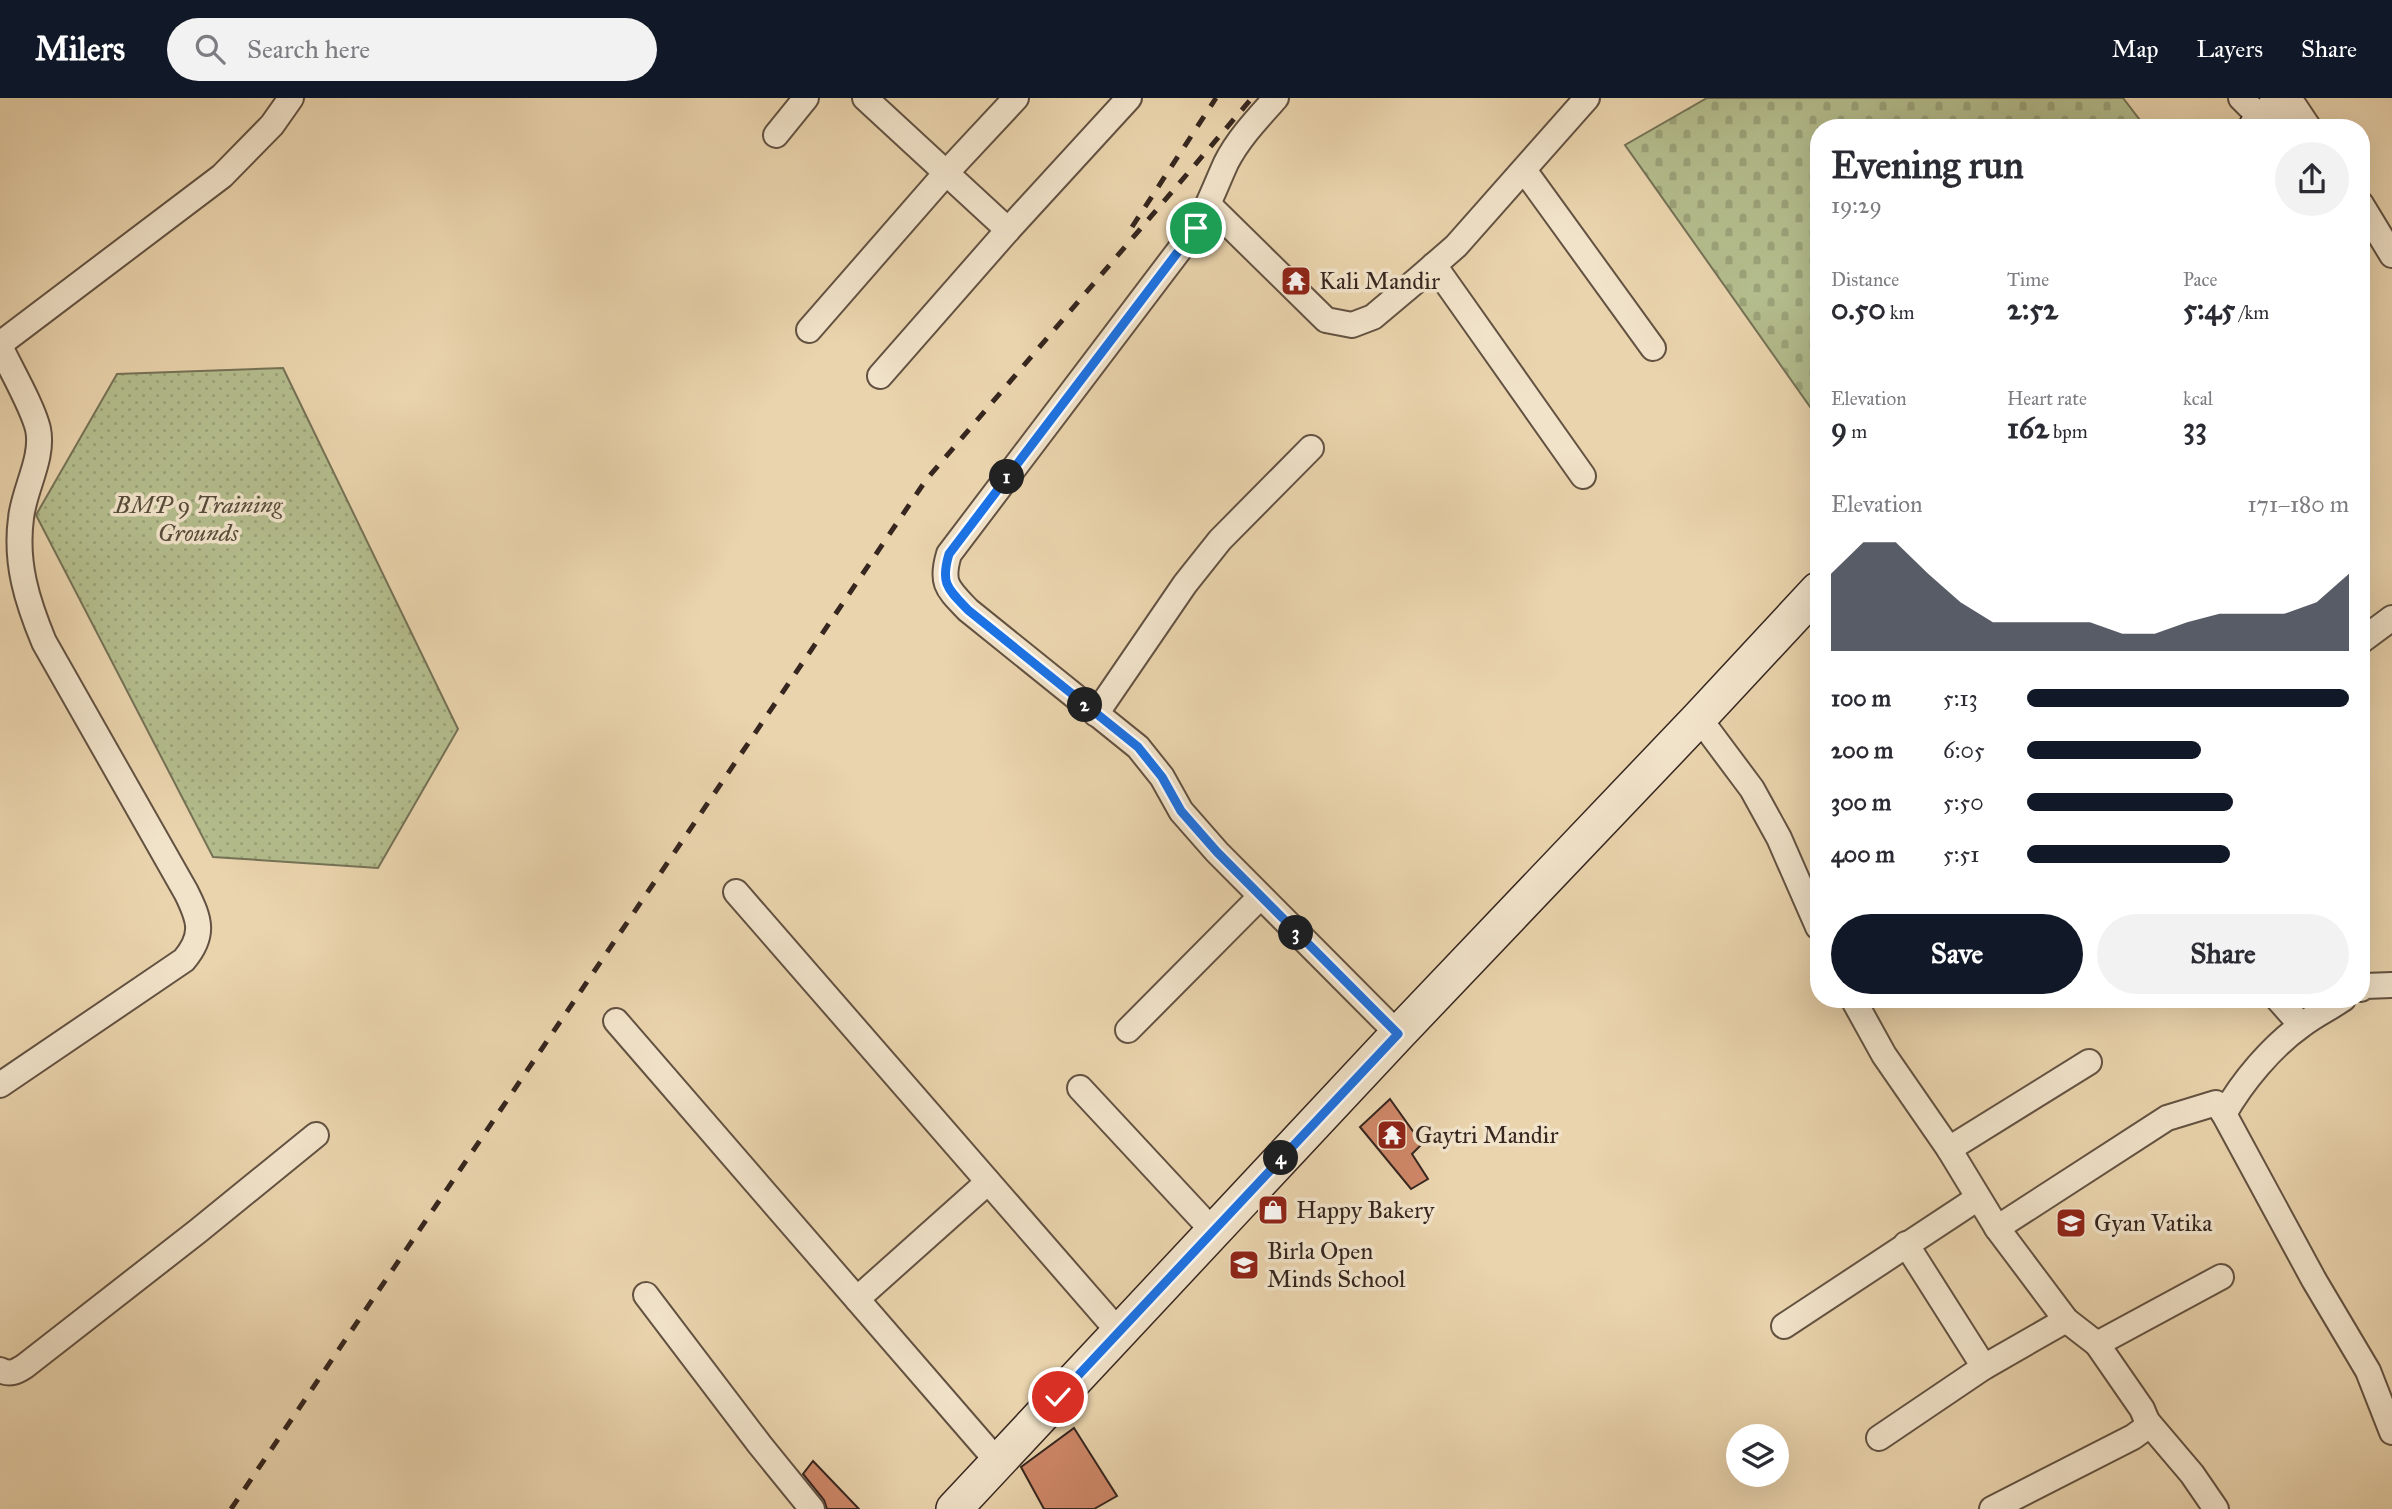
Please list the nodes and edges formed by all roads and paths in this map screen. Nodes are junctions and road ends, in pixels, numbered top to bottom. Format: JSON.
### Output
{"nodes":[{"id":1,"x":292,"y":98,"type":"edge"},
{"id":2,"x":806,"y":98,"type":"edge"},
{"id":3,"x":865,"y":98,"type":"edge"},
{"id":4,"x":1016,"y":98,"type":"edge"},
{"id":5,"x":1129,"y":98,"type":"edge"},
{"id":6,"x":1276,"y":98,"type":"edge"},
{"id":7,"x":1587,"y":98,"type":"edge"},
{"id":8,"x":2267,"y":108,"type":"edge"},
{"id":9,"x":2290,"y":119,"type":"edge"},
{"id":10,"x":775,"y":135,"type":"dead end"},
{"id":11,"x":1524,"y":170,"type":"junction"},
{"id":12,"x":946,"y":173,"type":"junction"},
{"id":13,"x":1209,"y":205,"type":"junction"},
{"id":14,"x":2370,"y":219,"type":"edge"},
{"id":15,"x":1008,"y":230,"type":"junction"},
{"id":16,"x":2392,"y":255,"type":"edge"},
{"id":17,"x":1434,"y":265,"type":"junction"},
{"id":18,"x":809,"y":330,"type":"dead end"},
{"id":19,"x":0,"y":345,"type":"edge"},
{"id":20,"x":1653,"y":348,"type":"dead end"},
{"id":21,"x":880,"y":376,"type":"dead end"},
{"id":22,"x":1311,"y":448,"type":"dead end"},
{"id":23,"x":1583,"y":477,"type":"dead end"},
{"id":24,"x":1810,"y":599,"type":"edge"},
{"id":25,"x":2392,"y":618,"type":"edge"},
{"id":26,"x":2370,"y":634,"type":"edge"},
{"id":27,"x":1096,"y":713,"type":"junction"},
{"id":28,"x":1699,"y":718,"type":"junction"},
{"id":29,"x":736,"y":892,"type":"dead end"},
{"id":30,"x":1260,"y":897,"type":"junction"},
{"id":31,"x":1810,"y":910,"type":"edge"},
{"id":32,"x":2392,"y":985,"type":"edge"},
{"id":33,"x":2370,"y":986,"type":"edge"},
{"id":34,"x":1858,"y":1008,"type":"edge"},
{"id":35,"x":2286,"y":1008,"type":"edge"},
{"id":36,"x":2328,"y":1008,"type":"edge"},
{"id":37,"x":616,"y":1021,"type":"dead end"},
{"id":38,"x":2301,"y":1025,"type":"junction"},
{"id":39,"x":1128,"y":1030,"type":"dead end"},
{"id":40,"x":1398,"y":1034,"type":"junction"},
{"id":41,"x":2089,"y":1062,"type":"dead end"},
{"id":42,"x":0,"y":1085,"type":"edge"},
{"id":43,"x":1080,"y":1088,"type":"dead end"},
{"id":44,"x":2224,"y":1114,"type":"junction"},
{"id":45,"x":316,"y":1135,"type":"dead end"},
{"id":46,"x":1950,"y":1149,"type":"junction"},
{"id":47,"x":988,"y":1181,"type":"junction"},
{"id":48,"x":1978,"y":1198,"type":"junction"},
{"id":49,"x":1997,"y":1228,"type":"junction"},
{"id":50,"x":1213,"y":1231,"type":"junction"},
{"id":51,"x":1906,"y":1244,"type":"junction"},
{"id":52,"x":2221,"y":1277,"type":"dead end"},
{"id":53,"x":646,"y":1294,"type":"dead end"},
{"id":54,"x":857,"y":1299,"type":"junction"},
{"id":55,"x":2067,"y":1320,"type":"junction"},
{"id":56,"x":1784,"y":1326,"type":"dead end"},
{"id":57,"x":1119,"y":1332,"type":"junction"},
{"id":58,"x":2097,"y":1344,"type":"junction"},
{"id":59,"x":1984,"y":1367,"type":"junction"},
{"id":60,"x":0,"y":1370,"type":"edge"},
{"id":61,"x":2147,"y":1421,"type":"junction"},
{"id":62,"x":2392,"y":1432,"type":"edge"},
{"id":63,"x":1879,"y":1438,"type":"dead end"},
{"id":64,"x":998,"y":1462,"type":"junction"},
{"id":65,"x":962,"y":1506,"type":"edge"},
{"id":66,"x":813,"y":1509,"type":"edge"},
{"id":67,"x":1992,"y":1509,"type":"edge"},
{"id":68,"x":2216,"y":1509,"type":"edge"}],
"edges":[{"from":1,"to":19,"type":"street"},
{"from":2,"to":10,"type":"street"},
{"from":3,"to":12,"type":"street"},
{"from":4,"to":12,"type":"street"},
{"from":5,"to":15,"type":"street"},
{"from":6,"to":13,"type":"street"},
{"from":7,"to":11,"type":"street"},
{"from":8,"to":9,"type":"street"},
{"from":11,"to":17,"type":"street"},
{"from":11,"to":20,"type":"street"},
{"from":12,"to":15,"type":"street"},
{"from":12,"to":18,"type":"street"},
{"from":13,"to":17,"type":"street"},
{"from":13,"to":27,"type":"street"},
{"from":14,"to":16,"type":"street"},
{"from":15,"to":21,"type":"street"},
{"from":17,"to":23,"type":"street"},
{"from":19,"to":42,"type":"street"},
{"from":22,"to":27,"type":"street"},
{"from":24,"to":28,"type":"main road"},
{"from":25,"to":26,"type":"street"},
{"from":27,"to":30,"type":"street"},
{"from":28,"to":31,"type":"street"},
{"from":28,"to":40,"type":"main road"},
{"from":29,"to":47,"type":"street"},
{"from":30,"to":39,"type":"street"},
{"from":30,"to":40,"type":"street"},
{"from":32,"to":33,"type":"street"},
{"from":34,"to":46,"type":"street"},
{"from":35,"to":38,"type":"street"},
{"from":36,"to":38,"type":"street"},
{"from":37,"to":54,"type":"street"},
{"from":38,"to":44,"type":"street"},
{"from":40,"to":50,"type":"main road"},
{"from":41,"to":46,"type":"street"},
{"from":43,"to":50,"type":"street"},
{"from":44,"to":49,"type":"street"},
{"from":44,"to":62,"type":"street"},
{"from":45,"to":60,"type":"street"},
{"from":46,"to":48,"type":"street"},
{"from":47,"to":54,"type":"street"},
{"from":47,"to":57,"type":"street"},
{"from":48,"to":49,"type":"street"},
{"from":48,"to":51,"type":"street"},
{"from":49,"to":55,"type":"street"},
{"from":50,"to":57,"type":"main road"},
{"from":51,"to":56,"type":"street"},
{"from":51,"to":59,"type":"street"},
{"from":52,"to":58,"type":"street"},
{"from":53,"to":66,"type":"street"},
{"from":54,"to":64,"type":"street"},
{"from":55,"to":58,"type":"street"},
{"from":55,"to":59,"type":"street"},
{"from":57,"to":64,"type":"main road"},
{"from":58,"to":61,"type":"street"},
{"from":59,"to":63,"type":"street"},
{"from":61,"to":67,"type":"street"},
{"from":61,"to":68,"type":"street"},
{"from":64,"to":65,"type":"main road"}]}
